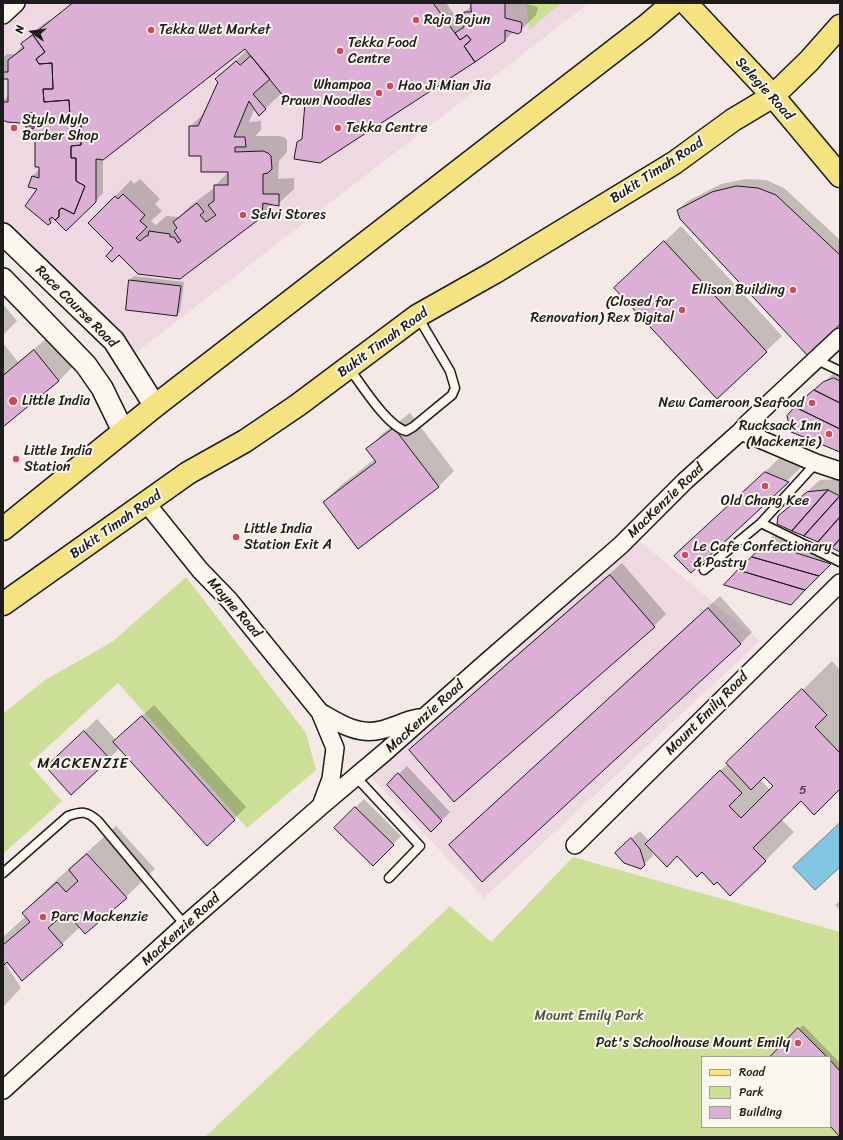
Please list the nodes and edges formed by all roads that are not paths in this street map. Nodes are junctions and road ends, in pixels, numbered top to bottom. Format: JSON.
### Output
{"nodes":[{"id":1,"x":16,"y":3,"type":"edge"},
{"id":2,"x":673,"y":3,"type":"edge"},
{"id":3,"x":686,"y":3,"type":"edge"},
{"id":4,"x":3,"y":15,"type":"edge"},
{"id":5,"x":840,"y":26,"type":"edge"},
{"id":6,"x":773,"y":96,"type":"junction"},
{"id":7,"x":840,"y":176,"type":"edge"},
{"id":8,"x":3,"y":234,"type":"edge"},
{"id":9,"x":24,"y":254,"type":"junction"},
{"id":10,"x":3,"y":275,"type":"edge"},
{"id":11,"x":3,"y":279,"type":"edge"},
{"id":12,"x":417,"y":316,"type":"junction"},
{"id":13,"x":840,"y":336,"type":"edge"},
{"id":14,"x":816,"y":359,"type":"junction"},
{"id":15,"x":349,"y":367,"type":"junction"},
{"id":16,"x":840,"y":371,"type":"edge"},
{"id":17,"x":155,"y":406,"type":"junction"},
{"id":18,"x":123,"y":431,"type":"junction"},
{"id":19,"x":741,"y":431,"type":"junction"},
{"id":20,"x":816,"y":463,"type":"junction"},
{"id":21,"x":840,"y":471,"type":"edge"},
{"id":22,"x":147,"y":504,"type":"junction"},
{"id":23,"x":761,"y":524,"type":"junction"},
{"id":24,"x":3,"y":529,"type":"edge"},
{"id":25,"x":840,"y":562,"type":"edge"},
{"id":26,"x":704,"y":570,"type":"dead end"},
{"id":27,"x":840,"y":583,"type":"edge"},
{"id":28,"x":3,"y":604,"type":"edge"},
{"id":29,"x":320,"y":712,"type":"junction"},
{"id":30,"x":424,"y":717,"type":"junction"},
{"id":31,"x":356,"y":777,"type":"junction"},
{"id":32,"x":321,"y":806,"type":"junction"},
{"id":33,"x":575,"y":845,"type":"dead end"},
{"id":34,"x":3,"y":873,"type":"edge"},
{"id":35,"x":389,"y":878,"type":"dead end"},
{"id":36,"x":185,"y":925,"type":"junction"},
{"id":37,"x":3,"y":1090,"type":"edge"}],
"edges":[{"from":1,"to":4,"type":"street"},
{"from":2,"to":17,"type":"main road"},
{"from":3,"to":6,"type":"main road","name":"Selegie Road"},
{"from":5,"to":6,"type":"main road","name":"Bukit Timah Road"},
{"from":6,"to":7,"type":"main road","name":"Selegie Road"},
{"from":6,"to":12,"type":"main road","name":"Bukit Timah Road"},
{"from":8,"to":9,"type":"street","name":"Race Course Road"},
{"from":9,"to":10,"type":"street"},
{"from":9,"to":17,"type":"street","name":"Race Course Road"},
{"from":11,"to":18,"type":"street"},
{"from":12,"to":15,"type":"main road","name":"Bukit Timah Road"},
{"from":12,"to":15,"type":"lane"},
{"from":13,"to":14,"type":"street","name":"MacKenzie Road"},
{"from":14,"to":16,"type":"lane"},
{"from":14,"to":19,"type":"street","name":"MacKenzie Road"},
{"from":15,"to":22,"type":"main road","name":"Bukit Timah Road"},
{"from":17,"to":18,"type":"main road"},
{"from":18,"to":24,"type":"main road"},
{"from":19,"to":20,"type":"street"},
{"from":19,"to":30,"type":"street","name":"MacKenzie Road"},
{"from":20,"to":21,"type":"street"},
{"from":20,"to":23,"type":"lane"},
{"from":22,"to":28,"type":"main road","name":"Bukit Timah Road"},
{"from":22,"to":29,"type":"street","name":"Mayne Road"},
{"from":23,"to":25,"type":"lane"},
{"from":23,"to":26,"type":"lane"},
{"from":27,"to":33,"type":"street","name":"Mount Emily Road"},
{"from":29,"to":30,"type":"street","name":"Mayne Road"},
{"from":29,"to":32,"type":"street","name":"Mayne Road"},
{"from":30,"to":31,"type":"street","name":"MacKenzie Road"},
{"from":31,"to":32,"type":"street","name":"MacKenzie Road"},
{"from":31,"to":35,"type":"lane"},
{"from":32,"to":36,"type":"street","name":"MacKenzie Road"},
{"from":34,"to":36,"type":"lane"},
{"from":36,"to":37,"type":"street","name":"MacKenzie Road"}]}
